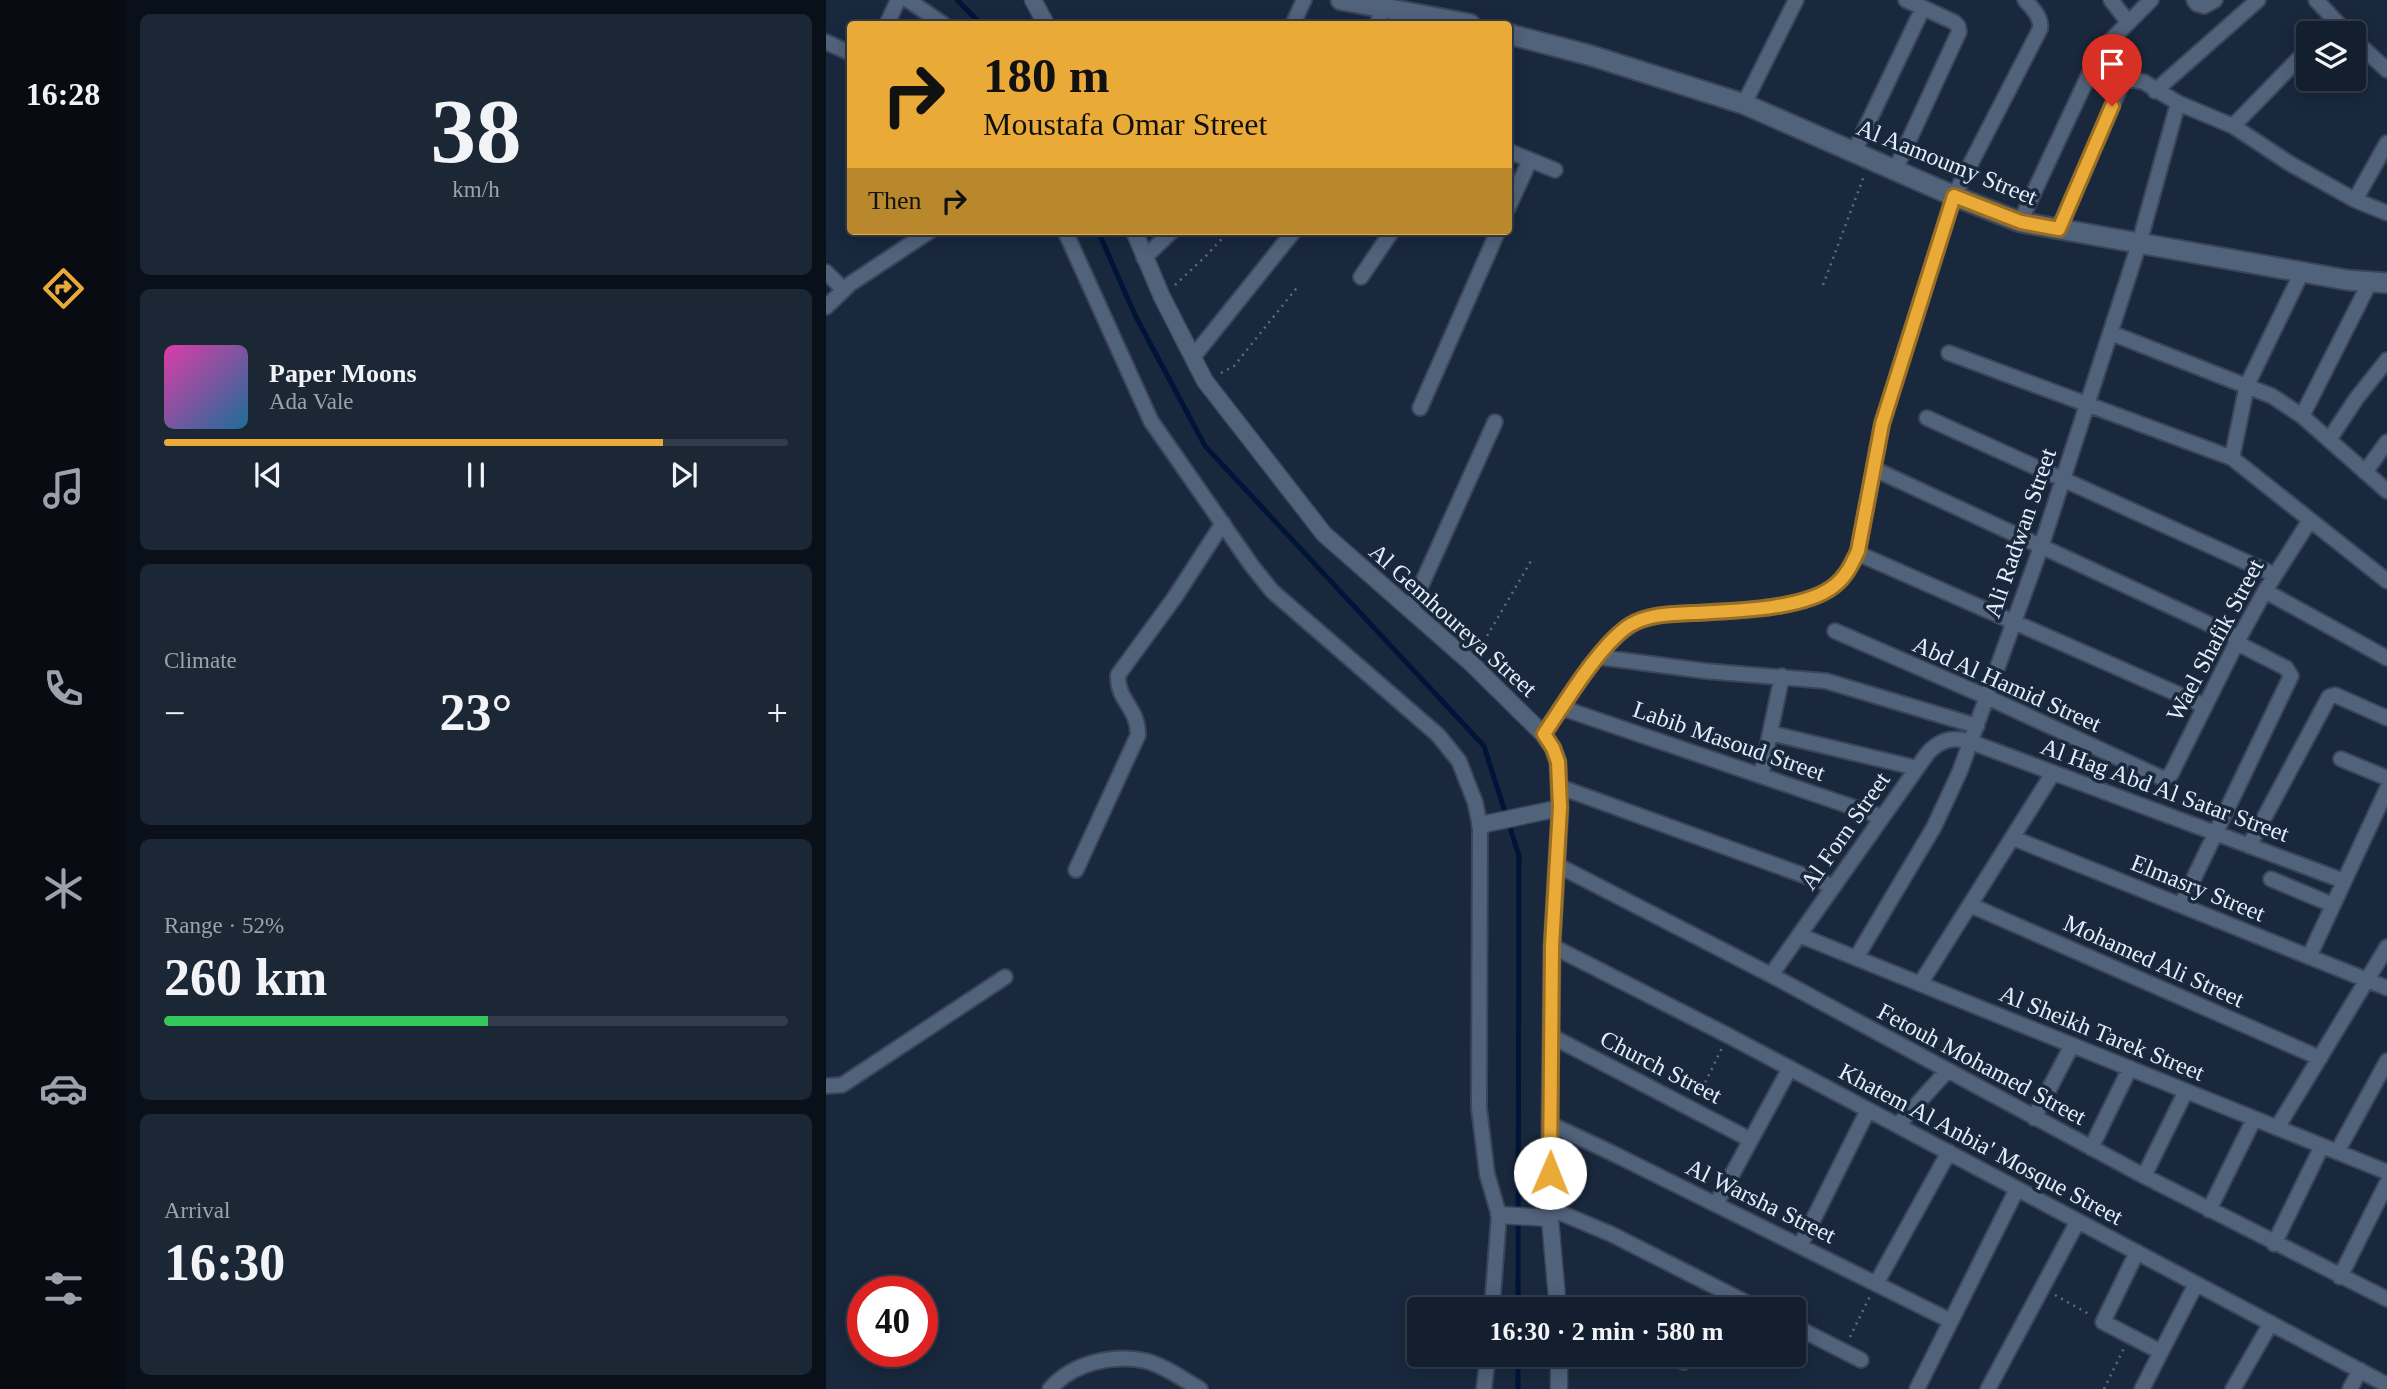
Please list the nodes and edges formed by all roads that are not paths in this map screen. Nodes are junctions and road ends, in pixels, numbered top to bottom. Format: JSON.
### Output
{"nodes":[{"id":1,"x":898,"y":0,"type":"edge"},
{"id":2,"x":908,"y":0,"type":"edge"},
{"id":3,"x":1032,"y":0,"type":"edge"},
{"id":4,"x":1304,"y":0,"type":"edge"},
{"id":5,"x":1341,"y":0,"type":"edge"},
{"id":6,"x":1796,"y":0,"type":"edge"},
{"id":7,"x":1906,"y":0,"type":"edge"},
{"id":8,"x":2025,"y":0,"type":"edge"},
{"id":9,"x":2111,"y":0,"type":"edge"},
{"id":10,"x":2151,"y":0,"type":"edge"},
{"id":11,"x":2194,"y":0,"type":"edge"},
{"id":12,"x":2215,"y":0,"type":"edge"},
{"id":13,"x":2258,"y":0,"type":"edge"},
{"id":14,"x":2316,"y":0,"type":"edge"},
{"id":15,"x":1923,"y":8,"type":"junction"},
{"id":16,"x":1380,"y":16,"type":"edge"},
{"id":17,"x":888,"y":21,"type":"edge"},
{"id":18,"x":939,"y":21,"type":"edge"},
{"id":19,"x":1044,"y":21,"type":"edge"},
{"id":20,"x":1294,"y":21,"type":"edge"},
{"id":21,"x":1436,"y":21,"type":"edge"},
{"id":22,"x":2334,"y":21,"type":"edge"},
{"id":23,"x":2129,"y":22,"type":"junction"},
{"id":24,"x":1512,"y":35,"type":"edge"},
{"id":25,"x":826,"y":42,"type":"edge"},
{"id":26,"x":2366,"y":51,"type":"edge"},
{"id":27,"x":847,"y":52,"type":"edge"},
{"id":28,"x":2296,"y":61,"type":"edge"},
{"id":29,"x":2387,"y":70,"type":"edge"},
{"id":30,"x":2155,"y":91,"type":"junction"},
{"id":31,"x":2178,"y":103,"type":"junction"},
{"id":32,"x":1744,"y":104,"type":"junction"},
{"id":33,"x":2233,"y":126,"type":"junction"},
{"id":34,"x":2387,"y":143,"type":"edge"},
{"id":35,"x":1512,"y":153,"type":"edge"},
{"id":36,"x":1862,"y":156,"type":"junction"},
{"id":37,"x":1530,"y":160,"type":"junction"},
{"id":38,"x":1555,"y":170,"type":"dead end"},
{"id":39,"x":1895,"y":170,"type":"junction"},
{"id":40,"x":1954,"y":196,"type":"junction"},
{"id":41,"x":1512,"y":199,"type":"edge"},
{"id":42,"x":2355,"y":200,"type":"junction"},
{"id":43,"x":2387,"y":213,"type":"edge"},
{"id":44,"x":2021,"y":222,"type":"junction"},
{"id":45,"x":2059,"y":229,"type":"junction"},
{"id":46,"x":924,"y":235,"type":"edge"},
{"id":47,"x":1067,"y":235,"type":"edge"},
{"id":48,"x":1135,"y":235,"type":"edge"},
{"id":49,"x":1168,"y":235,"type":"edge"},
{"id":50,"x":1389,"y":235,"type":"edge"},
{"id":51,"x":1496,"y":235,"type":"edge"},
{"id":52,"x":1290,"y":236,"type":"edge"},
{"id":53,"x":2139,"y":244,"type":"junction"},
{"id":54,"x":1144,"y":258,"type":"junction"},
{"id":55,"x":826,"y":272,"type":"edge"},
{"id":56,"x":2302,"y":272,"type":"junction"},
{"id":57,"x":1361,"y":277,"type":"dead end"},
{"id":58,"x":2378,"y":283,"type":"edge"},
{"id":59,"x":844,"y":290,"type":"junction"},
{"id":60,"x":826,"y":307,"type":"edge"},
{"id":61,"x":2110,"y":333,"type":"junction"},
{"id":62,"x":1949,"y":353,"type":"dead end"},
{"id":63,"x":1193,"y":358,"type":"junction"},
{"id":64,"x":2387,"y":360,"type":"edge"},
{"id":65,"x":2247,"y":385,"type":"junction"},
{"id":66,"x":2087,"y":405,"type":"junction"},
{"id":67,"x":1420,"y":408,"type":"dead end"},
{"id":68,"x":2302,"y":416,"type":"junction"},
{"id":69,"x":1927,"y":418,"type":"dead end"},
{"id":70,"x":1495,"y":422,"type":"dead end"},
{"id":71,"x":2329,"y":440,"type":"junction"},
{"id":72,"x":2387,"y":442,"type":"edge"},
{"id":73,"x":2232,"y":458,"type":"junction"},
{"id":74,"x":1874,"y":469,"type":"junction"},
{"id":75,"x":2365,"y":472,"type":"junction"},
{"id":76,"x":2063,"y":478,"type":"junction"},
{"id":77,"x":2387,"y":491,"type":"edge"},
{"id":78,"x":2310,"y":520,"type":"junction"},
{"id":79,"x":1223,"y":523,"type":"junction"},
{"id":80,"x":2041,"y":547,"type":"junction"},
{"id":81,"x":1857,"y":553,"type":"junction"},
{"id":82,"x":2275,"y":575,"type":"junction"},
{"id":83,"x":2387,"y":581,"type":"edge"},
{"id":84,"x":2265,"y":591,"type":"junction"},
{"id":85,"x":1409,"y":610,"type":"junction"},
{"id":86,"x":2014,"y":622,"type":"junction"},
{"id":87,"x":1835,"y":631,"type":"dead end"},
{"id":88,"x":2238,"y":641,"type":"junction"},
{"id":89,"x":1599,"y":657,"type":"junction"},
{"id":90,"x":2387,"y":658,"type":"edge"},
{"id":91,"x":1782,"y":676,"type":"junction"},
{"id":92,"x":1987,"y":698,"type":"junction"},
{"id":93,"x":2205,"y":706,"type":"junction"},
{"id":94,"x":1562,"y":708,"type":"junction"},
{"id":95,"x":2387,"y":718,"type":"edge"},
{"id":96,"x":1977,"y":726,"type":"junction"},
{"id":97,"x":1770,"y":733,"type":"junction"},
{"id":98,"x":1544,"y":734,"type":"junction"},
{"id":99,"x":1970,"y":743,"type":"junction"},
{"id":100,"x":2341,"y":759,"type":"dead end"},
{"id":101,"x":1917,"y":768,"type":"junction"},
{"id":102,"x":2053,"y":773,"type":"junction"},
{"id":103,"x":1761,"y":776,"type":"junction"},
{"id":104,"x":2387,"y":778,"type":"edge"},
{"id":105,"x":2161,"y":779,"type":"joint"},
{"id":106,"x":1560,"y":787,"type":"junction"},
{"id":107,"x":2387,"y":789,"type":"edge"},
{"id":108,"x":1560,"y":807,"type":"junction"},
{"id":109,"x":1882,"y":817,"type":"junction"},
{"id":110,"x":1488,"y":824,"type":"junction"},
{"id":111,"x":2216,"y":833,"type":"junction"},
{"id":112,"x":2013,"y":838,"type":"junction"},
{"id":113,"x":2249,"y":846,"type":"junction"},
{"id":114,"x":1558,"y":865,"type":"junction"},
{"id":115,"x":1076,"y":870,"type":"dead end"},
{"id":116,"x":2271,"y":879,"type":"dead end"},
{"id":117,"x":2344,"y":881,"type":"junction"},
{"id":118,"x":1833,"y":886,"type":"junction"},
{"id":119,"x":1970,"y":905,"type":"junction"},
{"id":120,"x":2181,"y":905,"type":"junction"},
{"id":121,"x":2333,"y":905,"type":"junction"},
{"id":122,"x":1799,"y":935,"type":"junction"},
{"id":123,"x":1552,"y":946,"type":"junction"},
{"id":124,"x":2387,"y":947,"type":"edge"},
{"id":125,"x":2309,"y":957,"type":"junction"},
{"id":126,"x":1856,"y":958,"type":"junction"},
{"id":127,"x":1771,"y":975,"type":"junction"},
{"id":128,"x":1005,"y":977,"type":"dead end"},
{"id":129,"x":2367,"y":980,"type":"junction"},
{"id":130,"x":1920,"y":984,"type":"junction"},
{"id":131,"x":2387,"y":988,"type":"edge"},
{"id":132,"x":1551,"y":1036,"type":"junction"},
{"id":133,"x":2072,"y":1045,"type":"junction"},
{"id":134,"x":2320,"y":1058,"type":"junction"},
{"id":135,"x":2387,"y":1061,"type":"edge"},
{"id":136,"x":1790,"y":1068,"type":"junction"},
{"id":137,"x":2130,"y":1068,"type":"junction"},
{"id":138,"x":1947,"y":1071,"type":"junction"},
{"id":139,"x":826,"y":1086,"type":"edge"},
{"id":140,"x":2186,"y":1091,"type":"junction"},
{"id":141,"x":1868,"y":1110,"type":"junction"},
{"id":142,"x":2034,"y":1118,"type":"junction"},
{"id":143,"x":2254,"y":1119,"type":"junction"},
{"id":144,"x":1550,"y":1124,"type":"junction"},
{"id":145,"x":1898,"y":1125,"type":"junction"},
{"id":146,"x":2277,"y":1128,"type":"junction"},
{"id":147,"x":1751,"y":1140,"type":"junction"},
{"id":148,"x":2091,"y":1148,"type":"junction"},
{"id":149,"x":2329,"y":1149,"type":"junction"},
{"id":150,"x":1949,"y":1152,"type":"junction"},
{"id":151,"x":2387,"y":1172,"type":"edge"},
{"id":152,"x":2144,"y":1176,"type":"junction"},
{"id":153,"x":2387,"y":1183,"type":"edge"},
{"id":154,"x":2017,"y":1189,"type":"junction"},
{"id":155,"x":1716,"y":1204,"type":"junction"},
{"id":156,"x":2209,"y":1210,"type":"junction"},
{"id":157,"x":1545,"y":1214,"type":"junction"},
{"id":158,"x":1504,"y":1215,"type":"junction"},
{"id":159,"x":2078,"y":1221,"type":"junction"},
{"id":160,"x":2274,"y":1244,"type":"junction"},
{"id":161,"x":1800,"y":1246,"type":"junction"},
{"id":162,"x":2137,"y":1252,"type":"junction"},
{"id":163,"x":2340,"y":1277,"type":"junction"},
{"id":164,"x":1876,"y":1284,"type":"junction"},
{"id":165,"x":2196,"y":1284,"type":"junction"},
{"id":166,"x":1494,"y":1297,"type":"edge"},
{"id":167,"x":1559,"y":1297,"type":"edge"},
{"id":168,"x":1735,"y":1297,"type":"edge"},
{"id":169,"x":2387,"y":1298,"type":"edge"},
{"id":170,"x":1951,"y":1321,"type":"junction"},
{"id":171,"x":2271,"y":1323,"type":"junction"},
{"id":172,"x":1806,"y":1332,"type":"edge"},
{"id":173,"x":2161,"y":1352,"type":"junction"},
{"id":174,"x":1861,"y":1360,"type":"dead end"},
{"id":175,"x":1487,"y":1367,"type":"edge"},
{"id":176,"x":1559,"y":1367,"type":"edge"},
{"id":177,"x":2360,"y":1370,"type":"junction"},
{"id":178,"x":1179,"y":1377,"type":"junction"},
{"id":179,"x":2387,"y":1385,"type":"edge"},
{"id":180,"x":1050,"y":1389,"type":"edge"},
{"id":181,"x":1168,"y":1389,"type":"edge"},
{"id":182,"x":1200,"y":1389,"type":"edge"},
{"id":183,"x":1484,"y":1389,"type":"edge"},
{"id":184,"x":1559,"y":1389,"type":"edge"},
{"id":185,"x":1917,"y":1389,"type":"edge"},
{"id":186,"x":1988,"y":1389,"type":"edge"},
{"id":187,"x":2142,"y":1389,"type":"edge"},
{"id":188,"x":2233,"y":1389,"type":"edge"},
{"id":189,"x":2350,"y":1389,"type":"edge"}],
"edges":[{"from":1,"to":17,"type":"street"},
{"from":2,"to":18,"type":"street"},
{"from":3,"to":19,"type":"street"},
{"from":4,"to":20,"type":"street"},
{"from":5,"to":16,"type":"main road"},
{"from":6,"to":32,"type":"street"},
{"from":7,"to":15,"type":"street"},
{"from":8,"to":40,"type":"street"},
{"from":9,"to":23,"type":"street"},
{"from":10,"to":23,"type":"street"},
{"from":11,"to":12,"type":"street"},
{"from":13,"to":30,"type":"street"},
{"from":14,"to":22,"type":"street"},
{"from":15,"to":36,"type":"street"},
{"from":15,"to":39,"type":"street"},
{"from":16,"to":21,"type":"main road"},
{"from":23,"to":44,"type":"street"},
{"from":24,"to":32,"type":"main road","name":"Al Aamoumy Street"},
{"from":25,"to":27,"type":"street"},
{"from":26,"to":29,"type":"street"},
{"from":28,"to":33,"type":"street"},
{"from":30,"to":31,"type":"street"},
{"from":30,"to":45,"type":"street"},
{"from":31,"to":33,"type":"street"},
{"from":31,"to":53,"type":"street","name":"Ali Radwan Street"},
{"from":32,"to":36,"type":"main road","name":"Al Aamoumy Street"},
{"from":33,"to":42,"type":"street"},
{"from":34,"to":42,"type":"street"},
{"from":35,"to":37,"type":"street"},
{"from":36,"to":39,"type":"main road","name":"Al Aamoumy Street"},
{"from":37,"to":38,"type":"street"},
{"from":37,"to":41,"type":"street"},
{"from":39,"to":40,"type":"main road","name":"Al Aamoumy Street"},
{"from":40,"to":44,"type":"main road","name":"Al Aamoumy Street"},
{"from":40,"to":74,"type":"street"},
{"from":42,"to":43,"type":"street"},
{"from":44,"to":45,"type":"main road","name":"Al Aamoumy Street"},
{"from":45,"to":53,"type":"main road","name":"Al Aamoumy Street"},
{"from":46,"to":59,"type":"street"},
{"from":47,"to":79,"type":"street"},
{"from":48,"to":54,"type":"street","name":"Al Gemhoureya Street"},
{"from":49,"to":54,"type":"street"},
{"from":50,"to":57,"type":"street"},
{"from":51,"to":67,"type":"street"},
{"from":52,"to":63,"type":"street"},
{"from":53,"to":56,"type":"main road","name":"Al Aamoumy Street"},
{"from":53,"to":61,"type":"street","name":"Ali Radwan Street"},
{"from":54,"to":63,"type":"street","name":"Al Gemhoureya Street"},
{"from":55,"to":59,"type":"street"},
{"from":56,"to":58,"type":"main road","name":"Al Aamoumy Street"},
{"from":56,"to":65,"type":"street"},
{"from":58,"to":68,"type":"street"},
{"from":59,"to":60,"type":"street"},
{"from":61,"to":65,"type":"street"},
{"from":61,"to":66,"type":"street","name":"Ali Radwan Street"},
{"from":62,"to":66,"type":"street"},
{"from":63,"to":85,"type":"street","name":"Al Gemhoureya Street"},
{"from":64,"to":71,"type":"street"},
{"from":65,"to":68,"type":"street"},
{"from":65,"to":73,"type":"street"},
{"from":66,"to":73,"type":"street"},
{"from":66,"to":76,"type":"street","name":"Ali Radwan Street"},
{"from":68,"to":71,"type":"street"},
{"from":69,"to":76,"type":"street"},
{"from":70,"to":85,"type":"street"},
{"from":71,"to":75,"type":"street"},
{"from":72,"to":75,"type":"street"},
{"from":73,"to":78,"type":"street"},
{"from":74,"to":80,"type":"street"},
{"from":74,"to":81,"type":"street"},
{"from":75,"to":77,"type":"street"},
{"from":76,"to":80,"type":"street","name":"Ali Radwan Street"},
{"from":76,"to":82,"type":"street"},
{"from":78,"to":82,"type":"street","name":"Wael Shafik Street"},
{"from":78,"to":83,"type":"street"},
{"from":79,"to":110,"type":"street"},
{"from":79,"to":115,"type":"street"},
{"from":80,"to":86,"type":"street","name":"Ali Radwan Street"},
{"from":80,"to":88,"type":"street"},
{"from":81,"to":86,"type":"street"},
{"from":81,"to":89,"type":"street"},
{"from":82,"to":84,"type":"street","name":"Wael Shafik Street"},
{"from":84,"to":88,"type":"street","name":"Wael Shafik Street"},
{"from":84,"to":90,"type":"street"},
{"from":85,"to":98,"type":"street","name":"Al Gemhoureya Street"},
{"from":86,"to":92,"type":"street","name":"Ali Radwan Street"},
{"from":86,"to":93,"type":"street"},
{"from":87,"to":92,"type":"street","name":"Abd Al Hamid Street"},
{"from":88,"to":93,"type":"street","name":"Wael Shafik Street"},
{"from":88,"to":111,"type":"street"},
{"from":89,"to":91,"type":"street"},
{"from":89,"to":94,"type":"street"},
{"from":91,"to":96,"type":"street"},
{"from":91,"to":97,"type":"street"},
{"from":92,"to":96,"type":"street","name":"Ali Radwan Street"},
{"from":92,"to":105,"type":"street","name":"Abd Al Hamid Street"},
{"from":93,"to":105,"type":"street","name":"Wael Shafik Street"},
{"from":94,"to":98,"type":"street"},
{"from":94,"to":103,"type":"street","name":"Labib Masoud Street"},
{"from":95,"to":113,"type":"street"},
{"from":96,"to":99,"type":"street","name":"Ali Radwan Street"},
{"from":97,"to":101,"type":"street"},
{"from":97,"to":103,"type":"street"},
{"from":98,"to":106,"type":"street","name":"Al Gemhoureya Street"},
{"from":99,"to":101,"type":"street","name":"Al Forn Street"},
{"from":99,"to":102,"type":"street","name":"Al Hag Abd Al Satar Street"},
{"from":99,"to":126,"type":"street","name":"Ali Radwan Street"},
{"from":100,"to":104,"type":"street"},
{"from":101,"to":109,"type":"street","name":"Al Forn Street"},
{"from":102,"to":111,"type":"street","name":"Al Hag Abd Al Satar Street"},
{"from":102,"to":112,"type":"street"},
{"from":103,"to":109,"type":"street","name":"Labib Masoud Street"},
{"from":106,"to":108,"type":"street","name":"Al Gemhoureya Street"},
{"from":106,"to":118,"type":"street"},
{"from":107,"to":117,"type":"street"},
{"from":108,"to":110,"type":"street"},
{"from":108,"to":114,"type":"street","name":"Al Gemhoureya Street"},
{"from":109,"to":118,"type":"street","name":"Al Forn Street"},
{"from":110,"to":158,"type":"street"},
{"from":111,"to":113,"type":"street","name":"Al Hag Abd Al Satar Street"},
{"from":111,"to":120,"type":"street"},
{"from":112,"to":119,"type":"street"},
{"from":112,"to":120,"type":"street","name":"Elmasry Street"},
{"from":113,"to":117,"type":"street","name":"Al Hag Abd Al Satar Street"},
{"from":114,"to":123,"type":"street","name":"Al Gemhoureya Street"},
{"from":114,"to":127,"type":"street","name":"Fetouh Mohamed Street"},
{"from":116,"to":121,"type":"street"},
{"from":117,"to":121,"type":"street"},
{"from":118,"to":122,"type":"street","name":"Al Forn Street"},
{"from":119,"to":130,"type":"street"},
{"from":119,"to":134,"type":"street","name":"Mohamed Ali Street"},
{"from":120,"to":125,"type":"street","name":"Elmasry Street"},
{"from":121,"to":125,"type":"street"},
{"from":122,"to":126,"type":"street","name":"Al Sheikh Tarek Street"},
{"from":122,"to":127,"type":"street","name":"Al Forn Street"},
{"from":123,"to":132,"type":"street","name":"Al Gemhoureya Street"},
{"from":123,"to":136,"type":"street","name":"Khatem Al Anbia' Mosque Street"},
{"from":124,"to":129,"type":"street"},
{"from":125,"to":129,"type":"street","name":"Elmasry Street"},
{"from":126,"to":130,"type":"street","name":"Al Sheikh Tarek Street"},
{"from":127,"to":138,"type":"street","name":"Fetouh Mohamed Street"},
{"from":128,"to":139,"type":"street"},
{"from":129,"to":131,"type":"street","name":"Elmasry Street"},
{"from":129,"to":134,"type":"street"},
{"from":130,"to":133,"type":"street","name":"Al Sheikh Tarek Street"},
{"from":132,"to":144,"type":"street","name":"Al Gemhoureya Street"},
{"from":132,"to":147,"type":"street","name":"Church Street"},
{"from":133,"to":137,"type":"street","name":"Al Sheikh Tarek Street"},
{"from":133,"to":142,"type":"street"},
{"from":134,"to":146,"type":"street"},
{"from":135,"to":149,"type":"street"},
{"from":136,"to":141,"type":"street","name":"Khatem Al Anbia' Mosque Street"},
{"from":136,"to":147,"type":"street"},
{"from":137,"to":140,"type":"street","name":"Al Sheikh Tarek Street"},
{"from":137,"to":148,"type":"street"},
{"from":138,"to":142,"type":"street","name":"Fetouh Mohamed Street"},
{"from":138,"to":145,"type":"street"},
{"from":140,"to":143,"type":"street","name":"Al Sheikh Tarek Street"},
{"from":140,"to":152,"type":"street"},
{"from":141,"to":145,"type":"street","name":"Khatem Al Anbia' Mosque Street"},
{"from":141,"to":161,"type":"street"},
{"from":142,"to":148,"type":"street","name":"Fetouh Mohamed Street"},
{"from":143,"to":146,"type":"street","name":"Al Sheikh Tarek Street"},
{"from":143,"to":156,"type":"street"},
{"from":144,"to":155,"type":"street","name":"Al Warsha Street"},
{"from":144,"to":157,"type":"street","name":"Al Gemhoureya Street"},
{"from":145,"to":150,"type":"street","name":"Khatem Al Anbia' Mosque Street"},
{"from":146,"to":149,"type":"street","name":"Al Sheikh Tarek Street"},
{"from":147,"to":155,"type":"street"},
{"from":148,"to":152,"type":"street","name":"Fetouh Mohamed Street"},
{"from":149,"to":151,"type":"street","name":"Al Sheikh Tarek Street"},
{"from":149,"to":160,"type":"street"},
{"from":150,"to":154,"type":"street","name":"Khatem Al Anbia' Mosque Street"},
{"from":150,"to":164,"type":"street"},
{"from":152,"to":156,"type":"street","name":"Fetouh Mohamed Street"},
{"from":153,"to":163,"type":"street"},
{"from":154,"to":159,"type":"street","name":"Khatem Al Anbia' Mosque Street"},
{"from":154,"to":170,"type":"street"},
{"from":155,"to":161,"type":"street","name":"Al Warsha Street"},
{"from":156,"to":160,"type":"street","name":"Fetouh Mohamed Street"},
{"from":157,"to":158,"type":"street"},
{"from":157,"to":167,"type":"street","name":"Al Gemhoureya Street"},
{"from":157,"to":168,"type":"street"},
{"from":158,"to":166,"type":"street"},
{"from":159,"to":162,"type":"street","name":"Khatem Al Anbia' Mosque Street"},
{"from":159,"to":186,"type":"street"},
{"from":160,"to":163,"type":"street","name":"Fetouh Mohamed Street"},
{"from":161,"to":164,"type":"street","name":"Al Warsha Street"},
{"from":162,"to":165,"type":"street","name":"Khatem Al Anbia' Mosque Street"},
{"from":162,"to":173,"type":"street"},
{"from":163,"to":169,"type":"street","name":"Fetouh Mohamed Street"},
{"from":164,"to":170,"type":"street","name":"Al Warsha Street"},
{"from":165,"to":171,"type":"street","name":"Khatem Al Anbia' Mosque Street"},
{"from":165,"to":173,"type":"street"},
{"from":170,"to":185,"type":"street"},
{"from":171,"to":177,"type":"street","name":"Khatem Al Anbia' Mosque Street"},
{"from":171,"to":188,"type":"street"},
{"from":172,"to":174,"type":"street"},
{"from":173,"to":187,"type":"street"},
{"from":175,"to":183,"type":"street"},
{"from":176,"to":184,"type":"street"},
{"from":177,"to":179,"type":"street","name":"Khatem Al Anbia' Mosque Street"},
{"from":177,"to":189,"type":"street"},
{"from":178,"to":180,"type":"street"},
{"from":178,"to":181,"type":"street"},
{"from":178,"to":182,"type":"street"}]}
